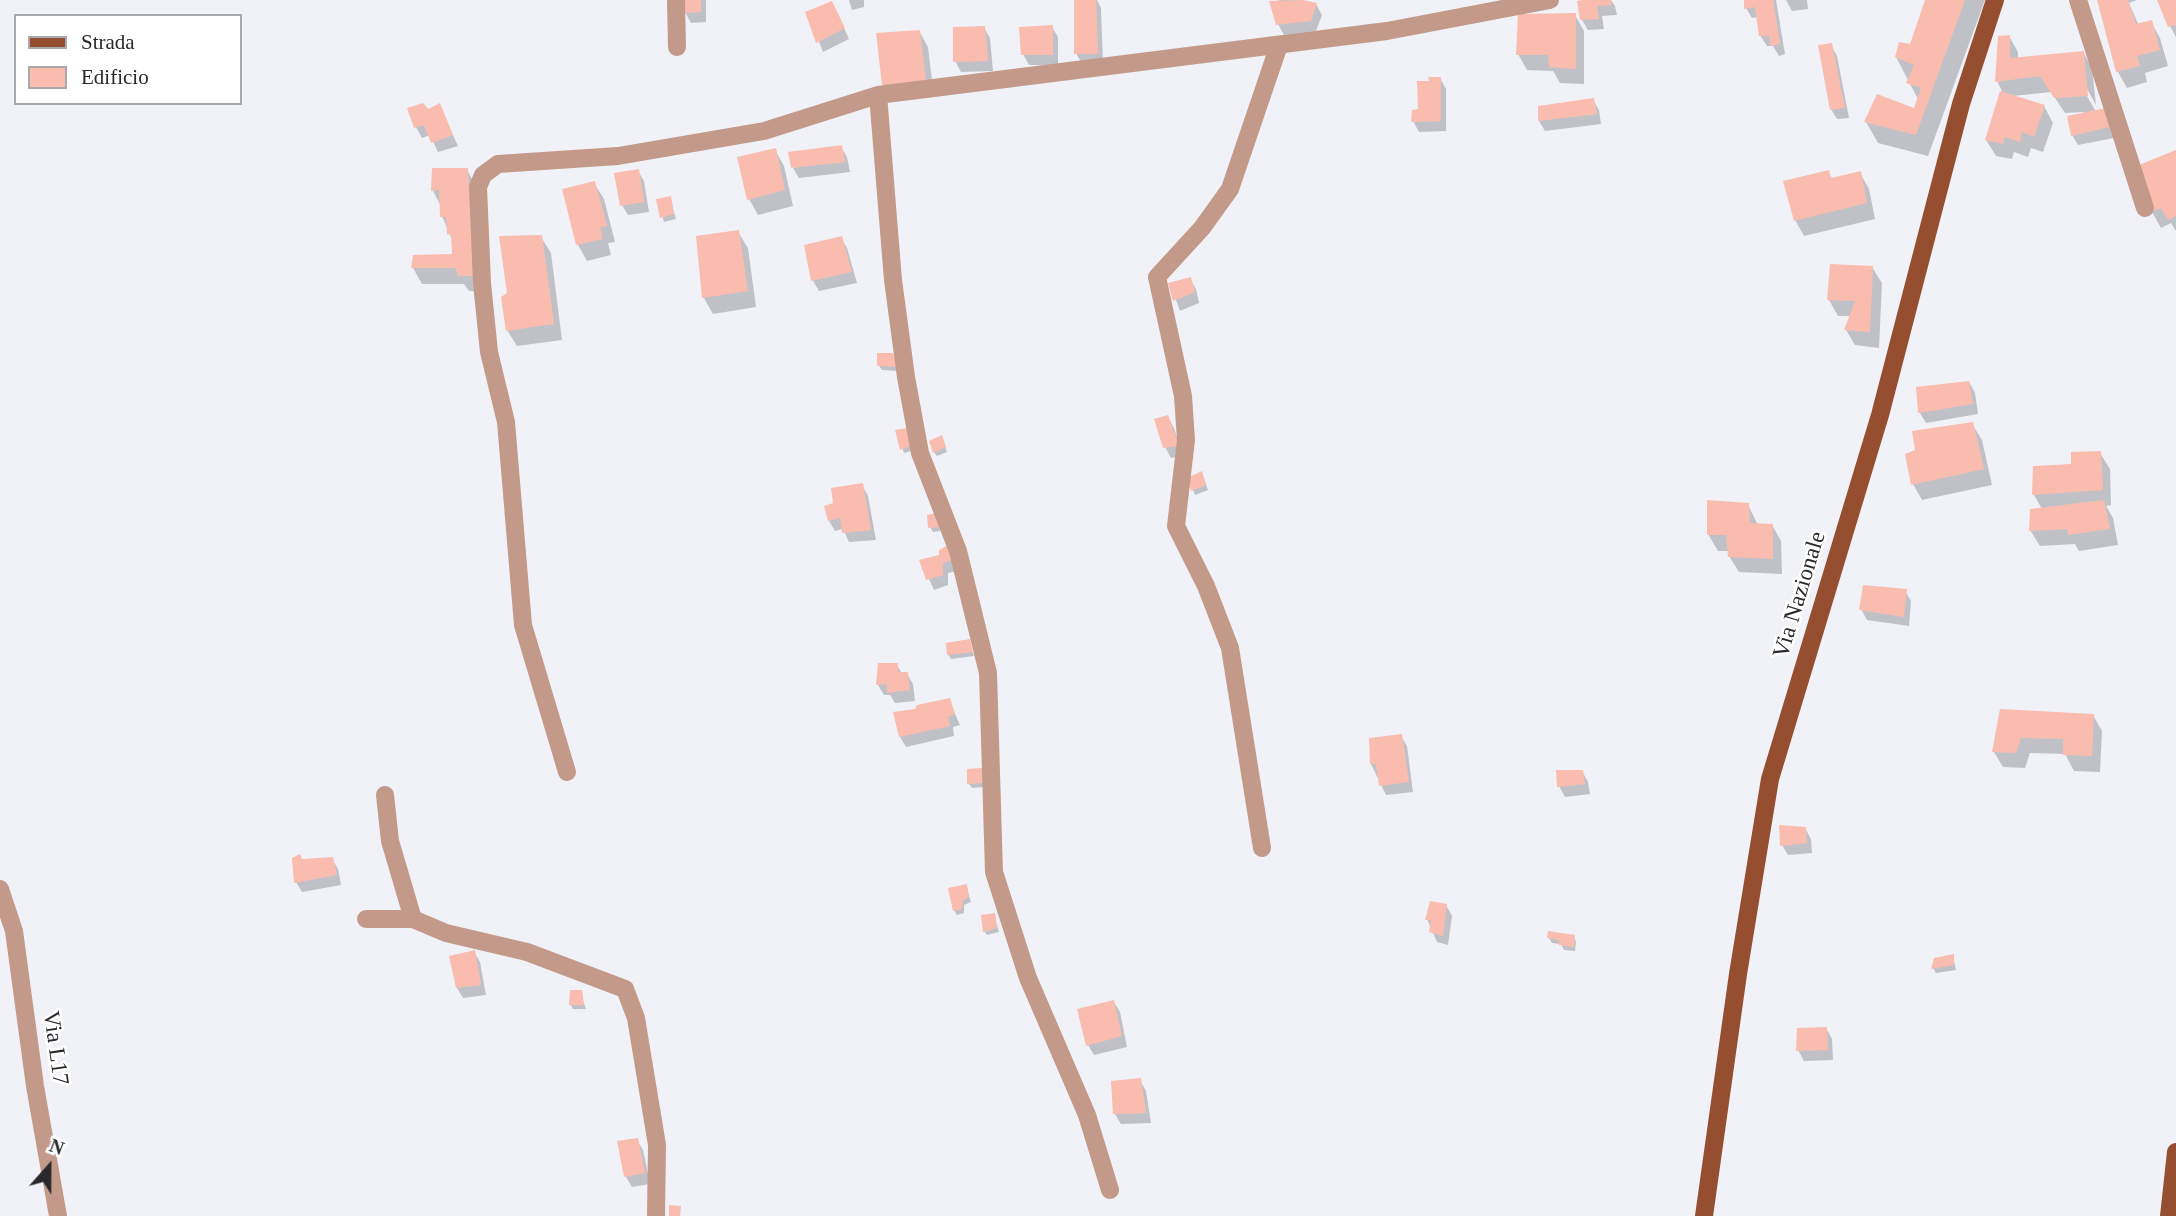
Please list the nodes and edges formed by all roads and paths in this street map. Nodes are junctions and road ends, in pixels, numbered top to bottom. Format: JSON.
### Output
{"nodes":[{"id":1,"x":676,"y":0,"type":"edge"},
{"id":2,"x":1550,"y":0,"type":"edge"},
{"id":3,"x":1995,"y":0,"type":"edge"},
{"id":4,"x":2078,"y":0,"type":"edge"},
{"id":5,"x":1279,"y":44,"type":"junction"},
{"id":6,"x":677,"y":47,"type":"dead end"},
{"id":7,"x":878,"y":95,"type":"junction"},
{"id":8,"x":2145,"y":208,"type":"dead end"},
{"id":9,"x":567,"y":772,"type":"dead end"},
{"id":10,"x":386,"y":795,"type":"dead end"},
{"id":11,"x":1262,"y":848,"type":"dead end"},
{"id":12,"x":0,"y":889,"type":"edge"},
{"id":13,"x":366,"y":919,"type":"dead end"},
{"id":14,"x":413,"y":919,"type":"junction"},
{"id":15,"x":2176,"y":1152,"type":"edge"},
{"id":16,"x":1110,"y":1190,"type":"dead end"},
{"id":17,"x":2171,"y":1212,"type":"edge"},
{"id":18,"x":58,"y":1216,"type":"edge"},
{"id":19,"x":656,"y":1216,"type":"edge"},
{"id":20,"x":1704,"y":1216,"type":"edge"}],
"edges":[{"from":1,"to":6,"type":"street"},
{"from":2,"to":5,"type":"street"},
{"from":3,"to":20,"type":"main road","name":"Via Nazionale"},
{"from":4,"to":8,"type":"street"},
{"from":5,"to":7,"type":"street"},
{"from":5,"to":11,"type":"street"},
{"from":7,"to":9,"type":"street"},
{"from":7,"to":16,"type":"street"},
{"from":10,"to":14,"type":"street"},
{"from":12,"to":18,"type":"street","name":"Via L17"},
{"from":13,"to":14,"type":"street"},
{"from":14,"to":19,"type":"street"},
{"from":15,"to":17,"type":"main road"}]}
